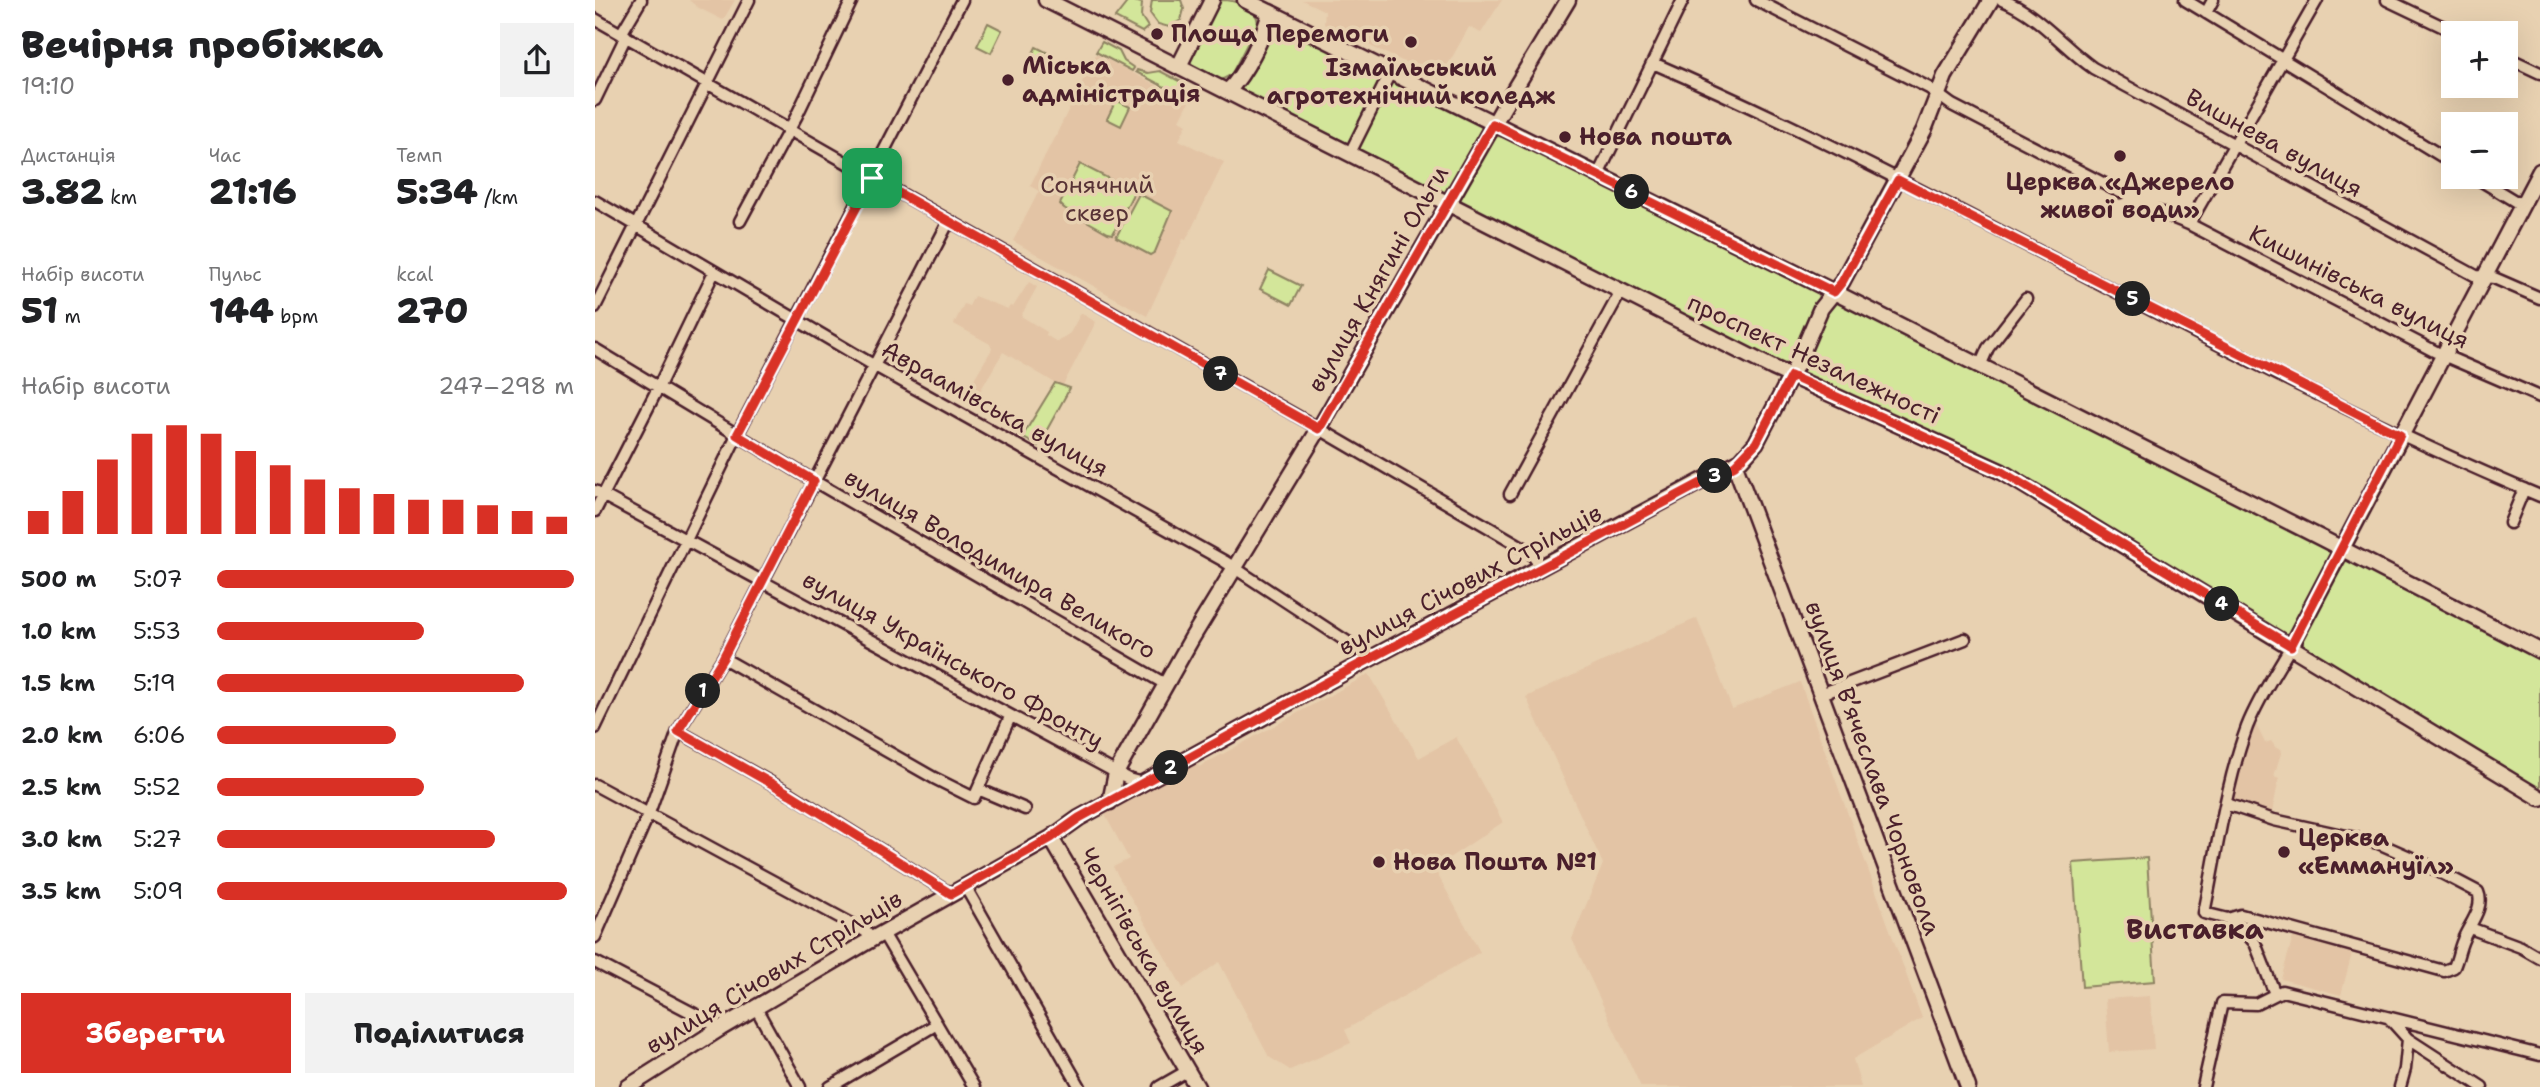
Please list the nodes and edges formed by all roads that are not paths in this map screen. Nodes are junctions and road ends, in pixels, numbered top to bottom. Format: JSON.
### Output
{"nodes":[{"id":1,"x":641,"y":0,"type":"edge"},
{"id":2,"x":749,"y":0,"type":"edge"},
{"id":3,"x":852,"y":0,"type":"edge"},
{"id":4,"x":962,"y":0,"type":"edge"},
{"id":5,"x":1047,"y":0,"type":"edge"},
{"id":6,"x":1212,"y":0,"type":"edge"},
{"id":7,"x":1245,"y":0,"type":"edge"},
{"id":8,"x":1568,"y":0,"type":"edge"},
{"id":9,"x":1683,"y":0,"type":"edge"},
{"id":10,"x":1756,"y":0,"type":"edge"},
{"id":11,"x":1991,"y":0,"type":"edge"},
{"id":12,"x":2002,"y":0,"type":"edge"},
{"id":13,"x":2185,"y":0,"type":"edge"},
{"id":14,"x":2213,"y":0,"type":"edge"},
{"id":15,"x":2317,"y":0,"type":"edge"},
{"id":16,"x":2387,"y":0,"type":"edge"},
{"id":17,"x":1270,"y":12,"type":"junction"},
{"id":18,"x":2206,"y":13,"type":"junction"},
{"id":19,"x":595,"y":19,"type":"edge"},
{"id":20,"x":2441,"y":26,"type":"edge"},
{"id":21,"x":624,"y":35,"type":"junction"},
{"id":22,"x":2283,"y":59,"type":"junction"},
{"id":23,"x":1653,"y":63,"type":"junction"},
{"id":24,"x":2518,"y":63,"type":"edge"},
{"id":25,"x":1179,"y":66,"type":"junction"},
{"id":26,"x":1390,"y":73,"type":"junction"},
{"id":27,"x":2540,"y":73,"type":"edge"},
{"id":28,"x":708,"y":83,"type":"junction"},
{"id":29,"x":1228,"y":91,"type":"junction"},
{"id":30,"x":1937,"y":94,"type":"junction"},
{"id":31,"x":595,"y":100,"type":"edge"},
{"id":32,"x":1493,"y":124,"type":"junction"},
{"id":33,"x":789,"y":131,"type":"junction"},
{"id":34,"x":2234,"y":146,"type":"junction"},
{"id":35,"x":1350,"y":153,"type":"junction"},
{"id":36,"x":2441,"y":156,"type":"edge"},
{"id":37,"x":2540,"y":171,"type":"edge"},
{"id":38,"x":1598,"y":175,"type":"junction"},
{"id":39,"x":872,"y":178,"type":"junction"},
{"id":40,"x":1898,"y":180,"type":"junction"},
{"id":41,"x":2495,"y":189,"type":"edge"},
{"id":42,"x":2120,"y":192,"type":"dead end"},
{"id":43,"x":595,"y":201,"type":"edge"},
{"id":44,"x":1448,"y":204,"type":"junction"},
{"id":45,"x":2523,"y":206,"type":"junction"},
{"id":46,"x":2159,"y":212,"type":"dead end"},
{"id":47,"x":740,"y":221,"type":"dead end"},
{"id":48,"x":949,"y":221,"type":"junction"},
{"id":49,"x":2189,"y":224,"type":"junction"},
{"id":50,"x":636,"y":225,"type":"junction"},
{"id":51,"x":714,"y":272,"type":"junction"},
{"id":52,"x":2485,"y":277,"type":"junction"},
{"id":53,"x":1621,"y":291,"type":"junction"},
{"id":54,"x":1834,"y":292,"type":"junction"},
{"id":55,"x":2540,"y":298,"type":"edge"},
{"id":56,"x":2026,"y":299,"type":"dead end"},
{"id":57,"x":595,"y":307,"type":"edge"},
{"id":58,"x":796,"y":320,"type":"junction"},
{"id":59,"x":595,"y":349,"type":"edge"},
{"id":60,"x":2443,"y":355,"type":"junction"},
{"id":61,"x":875,"y":366,"type":"junction"},
{"id":62,"x":1980,"y":366,"type":"junction"},
{"id":63,"x":1791,"y":376,"type":"junction"},
{"id":64,"x":658,"y":388,"type":"junction"},
{"id":65,"x":2540,"y":397,"type":"edge"},
{"id":66,"x":1319,"y":429,"type":"junction"},
{"id":67,"x":737,"y":435,"type":"junction"},
{"id":68,"x":2400,"y":435,"type":"junction"},
{"id":69,"x":1760,"y":436,"type":"junction"},
{"id":70,"x":1735,"y":465,"type":"junction"},
{"id":71,"x":814,"y":481,"type":"junction"},
{"id":72,"x":1700,"y":484,"type":"junction"},
{"id":73,"x":2524,"y":489,"type":"junction"},
{"id":74,"x":599,"y":493,"type":"edge"},
{"id":75,"x":1510,"y":494,"type":"dead end"},
{"id":76,"x":2540,"y":496,"type":"edge"},
{"id":77,"x":1748,"y":499,"type":"junction"},
{"id":78,"x":595,"y":511,"type":"edge"},
{"id":79,"x":2510,"y":523,"type":"dead end"},
{"id":80,"x":688,"y":540,"type":"junction"},
{"id":81,"x":2340,"y":549,"type":"junction"},
{"id":82,"x":1234,"y":567,"type":"junction"},
{"id":83,"x":1541,"y":568,"type":"junction"},
{"id":84,"x":763,"y":580,"type":"junction"},
{"id":85,"x":1965,"y":639,"type":"dead end"},
{"id":86,"x":2291,"y":646,"type":"junction"},
{"id":87,"x":2540,"y":651,"type":"edge"},
{"id":88,"x":723,"y":658,"type":"junction"},
{"id":89,"x":1372,"y":658,"type":"junction"},
{"id":90,"x":1167,"y":685,"type":"junction"},
{"id":91,"x":1821,"y":694,"type":"junction"},
{"id":92,"x":1010,"y":717,"type":"junction"},
{"id":93,"x":595,"y":728,"type":"edge"},
{"id":94,"x":678,"y":731,"type":"junction"},
{"id":95,"x":1116,"y":773,"type":"junction"},
{"id":96,"x":1144,"y":783,"type":"junction"},
{"id":97,"x":595,"y":785,"type":"edge"},
{"id":98,"x":978,"y":789,"type":"junction"},
{"id":99,"x":2540,"y":798,"type":"edge"},
{"id":100,"x":1109,"y":802,"type":"junction"},
{"id":101,"x":2226,"y":804,"type":"junction"},
{"id":102,"x":1025,"y":809,"type":"dead end"},
{"id":103,"x":649,"y":813,"type":"junction"},
{"id":104,"x":1079,"y":818,"type":"junction"},
{"id":105,"x":1051,"y":838,"type":"junction"},
{"id":106,"x":965,"y":886,"type":"junction"},
{"id":107,"x":951,"y":894,"type":"junction"},
{"id":108,"x":2228,"y":919,"type":"junction"},
{"id":109,"x":2470,"y":928,"type":"junction"},
{"id":110,"x":878,"y":936,"type":"junction"},
{"id":111,"x":595,"y":937,"type":"edge"},
{"id":112,"x":2540,"y":958,"type":"edge"},
{"id":113,"x":595,"y":962,"type":"edge"},
{"id":114,"x":2274,"y":994,"type":"junction"},
{"id":115,"x":756,"y":1008,"type":"junction"},
{"id":116,"x":2389,"y":1018,"type":"junction"},
{"id":117,"x":937,"y":1024,"type":"junction"},
{"id":118,"x":721,"y":1028,"type":"junction"},
{"id":119,"x":2408,"y":1039,"type":"junction"},
{"id":120,"x":2540,"y":1055,"type":"edge"},
{"id":121,"x":1188,"y":1071,"type":"junction"},
{"id":122,"x":628,"y":1087,"type":"edge"},
{"id":123,"x":800,"y":1087,"type":"edge"},
{"id":124,"x":830,"y":1087,"type":"edge"},
{"id":125,"x":974,"y":1087,"type":"edge"},
{"id":126,"x":1080,"y":1087,"type":"edge"},
{"id":127,"x":1159,"y":1087,"type":"edge"},
{"id":128,"x":1197,"y":1087,"type":"edge"},
{"id":129,"x":1968,"y":1087,"type":"edge"},
{"id":130,"x":2203,"y":1087,"type":"edge"},
{"id":131,"x":2400,"y":1087,"type":"edge"},
{"id":132,"x":2482,"y":1087,"type":"edge"}],
"edges":[{"from":1,"to":21,"type":"street"},
{"from":2,"to":28,"type":"street"},
{"from":3,"to":33,"type":"street"},
{"from":4,"to":39,"type":"street"},
{"from":5,"to":25,"type":"main road","name":"проспект Незалежності"},
{"from":6,"to":25,"type":"main road"},
{"from":7,"to":17,"type":"main road"},
{"from":8,"to":32,"type":"main road","name":"вулиця Княгині Ольги"},
{"from":9,"to":23,"type":"street"},
{"from":10,"to":30,"type":"street"},
{"from":11,"to":30,"type":"main road","name":"вулиця Січових Стрільців"},
{"from":12,"to":34,"type":"street","name":"Вишнева вулиця"},
{"from":13,"to":18,"type":"street"},
{"from":14,"to":18,"type":"street"},
{"from":15,"to":22,"type":"street"},
{"from":16,"to":20,"type":"street"},
{"from":17,"to":26,"type":"main road"},
{"from":17,"to":29,"type":"main road"},
{"from":18,"to":22,"type":"street"},
{"from":19,"to":21,"type":"street"},
{"from":21,"to":28,"type":"street"},
{"from":21,"to":31,"type":"street"},
{"from":22,"to":34,"type":"street"},
{"from":22,"to":36,"type":"street"},
{"from":23,"to":38,"type":"street"},
{"from":23,"to":40,"type":"street"},
{"from":24,"to":27,"type":"street"},
{"from":25,"to":29,"type":"main road","name":"проспект Незалежності"},
{"from":26,"to":32,"type":"main road"},
{"from":26,"to":35,"type":"street"},
{"from":28,"to":33,"type":"street"},
{"from":28,"to":50,"type":"street"},
{"from":29,"to":35,"type":"main road","name":"проспект Незалежності"},
{"from":30,"to":40,"type":"main road","name":"вулиця Січових Стрільців"},
{"from":30,"to":42,"type":"street"},
{"from":32,"to":38,"type":"main road"},
{"from":32,"to":44,"type":"main road","name":"вулиця Княгині Ольги"},
{"from":33,"to":39,"type":"street"},
{"from":33,"to":47,"type":"street"},
{"from":34,"to":49,"type":"street"},
{"from":34,"to":52,"type":"street","name":"Вишнева вулиця"},
{"from":35,"to":44,"type":"main road","name":"проспект Незалежності"},
{"from":37,"to":45,"type":"main road"},
{"from":38,"to":54,"type":"main road"},
{"from":39,"to":48,"type":"street"},
{"from":39,"to":58,"type":"street"},
{"from":40,"to":54,"type":"main road","name":"вулиця Січових Стрільців"},
{"from":40,"to":68,"type":"street"},
{"from":41,"to":45,"type":"street"},
{"from":43,"to":50,"type":"street","name":"Авраамівська вулиця"},
{"from":44,"to":53,"type":"main road","name":"проспект Незалежності"},
{"from":44,"to":66,"type":"main road","name":"вулиця Княгині Ольги"},
{"from":45,"to":52,"type":"main road"},
{"from":46,"to":49,"type":"street","name":"Кишинівська вулиця"},
{"from":48,"to":61,"type":"street"},
{"from":48,"to":66,"type":"street"},
{"from":49,"to":60,"type":"street","name":"Кишинівська вулиця"},
{"from":50,"to":51,"type":"street","name":"Авраамівська вулиця"},
{"from":50,"to":57,"type":"street"},
{"from":51,"to":58,"type":"street","name":"Авраамівська вулиця"},
{"from":51,"to":64,"type":"street"},
{"from":52,"to":55,"type":"street","name":"Вишнева вулиця"},
{"from":52,"to":60,"type":"main road"},
{"from":53,"to":63,"type":"main road","name":"проспект Незалежності"},
{"from":53,"to":75,"type":"street"},
{"from":54,"to":62,"type":"main road"},
{"from":54,"to":63,"type":"main road","name":"вулиця Січових Стрільців"},
{"from":56,"to":62,"type":"street"},
{"from":58,"to":61,"type":"street","name":"Авраамівська вулиця"},
{"from":58,"to":67,"type":"street"},
{"from":59,"to":64,"type":"street","name":"вулиця Володимира Великого"},
{"from":60,"to":65,"type":"street","name":"Кишинівська вулиця"},
{"from":60,"to":68,"type":"main road"},
{"from":61,"to":71,"type":"street"},
{"from":61,"to":82,"type":"street","name":"Авраамівська вулиця"},
{"from":62,"to":81,"type":"main road"},
{"from":63,"to":69,"type":"main road","name":"вулиця Січових Стрільців"},
{"from":63,"to":86,"type":"main road","name":"проспект Незалежності"},
{"from":64,"to":67,"type":"street","name":"вулиця Володимира Великого"},
{"from":64,"to":74,"type":"street"},
{"from":66,"to":82,"type":"main road","name":"вулиця Княгині Ольги"},
{"from":66,"to":83,"type":"street"},
{"from":67,"to":71,"type":"street","name":"вулиця Володимира Великого"},
{"from":67,"to":80,"type":"street"},
{"from":68,"to":73,"type":"street"},
{"from":68,"to":81,"type":"main road"},
{"from":69,"to":70,"type":"main road","name":"вулиця Січових Стрільців"},
{"from":69,"to":77,"type":"main road"},
{"from":70,"to":72,"type":"main road","name":"вулиця Січових Стрільців"},
{"from":70,"to":77,"type":"main road","name":"вулиця Вʼячеслава Чорновола"},
{"from":71,"to":84,"type":"street"},
{"from":71,"to":90,"type":"street","name":"вулиця Володимира Великого"},
{"from":72,"to":77,"type":"main road"},
{"from":72,"to":83,"type":"main road","name":"вулиця Січових Стрільців"},
{"from":73,"to":76,"type":"street"},
{"from":73,"to":79,"type":"street"},
{"from":74,"to":78,"type":"street"},
{"from":74,"to":80,"type":"street","name":"вулиця Українського Фронту"},
{"from":77,"to":91,"type":"main road","name":"вулиця Вʼячеслава Чорновола"},
{"from":80,"to":84,"type":"street","name":"вулиця Українського Фронту"},
{"from":80,"to":93,"type":"street"},
{"from":81,"to":86,"type":"main road"},
{"from":81,"to":87,"type":"main road"},
{"from":82,"to":89,"type":"street","name":"Авраамівська вулиця"},
{"from":82,"to":90,"type":"main road","name":"вулиця Княгині Ольги"},
{"from":83,"to":89,"type":"main road","name":"вулиця Січових Стрільців"},
{"from":84,"to":88,"type":"street"},
{"from":84,"to":92,"type":"street","name":"вулиця Українського Фронту"},
{"from":85,"to":91,"type":"street"},
{"from":86,"to":99,"type":"main road","name":"проспект Незалежності"},
{"from":86,"to":101,"type":"street"},
{"from":88,"to":94,"type":"street"},
{"from":88,"to":98,"type":"street"},
{"from":89,"to":96,"type":"main road","name":"вулиця Січових Стрільців"},
{"from":90,"to":95,"type":"main road","name":"вулиця Княгині Ольги"},
{"from":91,"to":129,"type":"main road","name":"вулиця Вʼячеслава Чорновола"},
{"from":92,"to":95,"type":"street","name":"вулиця Українського Фронту"},
{"from":92,"to":98,"type":"street"},
{"from":94,"to":103,"type":"street"},
{"from":94,"to":107,"type":"street"},
{"from":95,"to":96,"type":"street","name":"вулиця Українського Фронту"},
{"from":95,"to":100,"type":"main road","name":"вулиця Княгині Ольги"},
{"from":95,"to":104,"type":"main road"},
{"from":96,"to":100,"type":"main road","name":"вулиця Січових Стрільців"},
{"from":97,"to":103,"type":"street"},
{"from":98,"to":102,"type":"street"},
{"from":100,"to":104,"type":"main road","name":"вулиця Січових Стрільців"},
{"from":101,"to":108,"type":"street"},
{"from":101,"to":109,"type":"street"},
{"from":103,"to":110,"type":"street"},
{"from":103,"to":111,"type":"street"},
{"from":104,"to":105,"type":"main road","name":"вулиця Січових Стрільців"},
{"from":105,"to":106,"type":"main road","name":"вулиця Січових Стрільців"},
{"from":105,"to":121,"type":"main road","name":"Чернігівська вулиця"},
{"from":106,"to":107,"type":"main road","name":"вулиця Січових Стрільців"},
{"from":106,"to":126,"type":"street"},
{"from":107,"to":110,"type":"main road","name":"вулиця Січових Стрільців"},
{"from":108,"to":109,"type":"street"},
{"from":108,"to":114,"type":"street"},
{"from":109,"to":112,"type":"street"},
{"from":110,"to":115,"type":"main road","name":"вулиця Січових Стрільців"},
{"from":110,"to":117,"type":"street"},
{"from":113,"to":118,"type":"street"},
{"from":114,"to":116,"type":"street"},
{"from":114,"to":130,"type":"street"},
{"from":115,"to":118,"type":"main road","name":"вулиця Січових Стрільців"},
{"from":115,"to":123,"type":"street"},
{"from":116,"to":119,"type":"street"},
{"from":116,"to":120,"type":"street"},
{"from":117,"to":124,"type":"street"},
{"from":117,"to":125,"type":"street"},
{"from":118,"to":122,"type":"main road","name":"вулиця Січових Стрільців"},
{"from":119,"to":131,"type":"street"},
{"from":119,"to":132,"type":"street"},
{"from":121,"to":127,"type":"street"},
{"from":121,"to":128,"type":"main road","name":"Чернігівська вулиця"}]}
